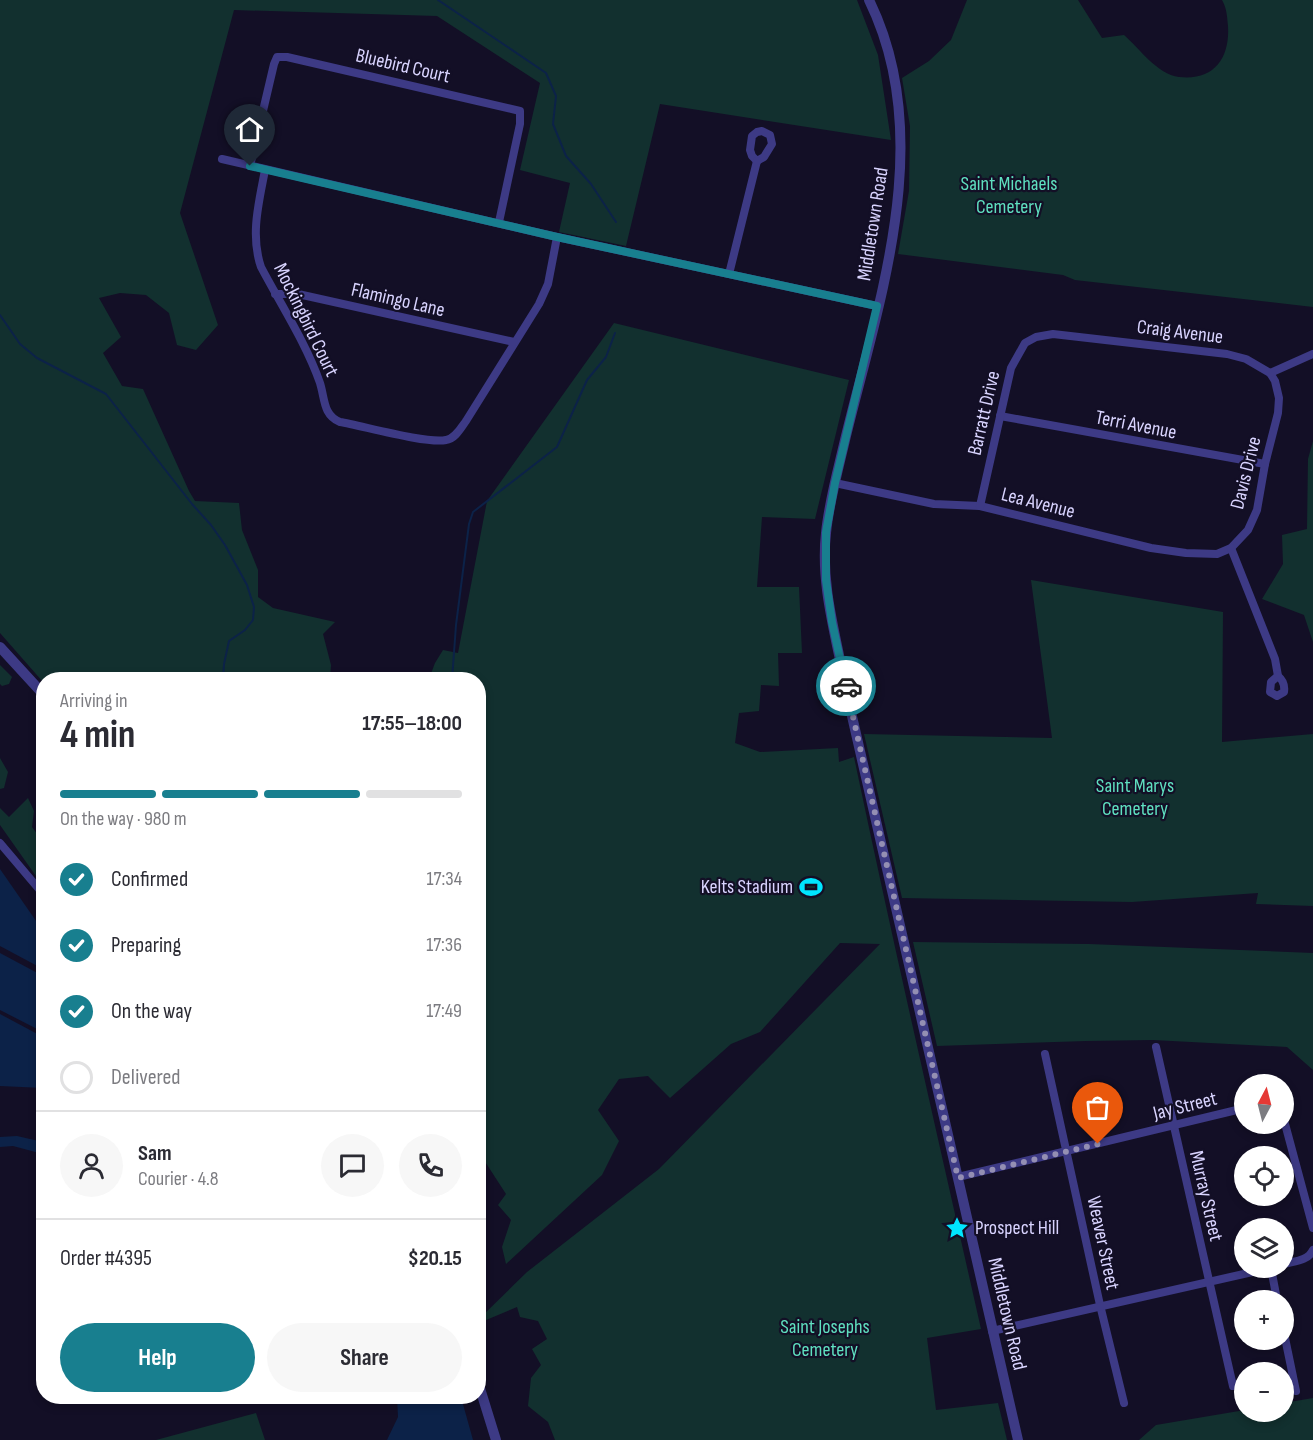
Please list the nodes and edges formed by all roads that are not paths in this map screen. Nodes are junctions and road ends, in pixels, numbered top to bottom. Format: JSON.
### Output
{"nodes":[{"id":1,"x":869,"y":0,"type":"edge"},
{"id":2,"x":222,"y":159,"type":"dead end"},
{"id":3,"x":757,"y":161,"type":"dead end"},
{"id":4,"x":250,"y":166,"type":"junction"},
{"id":5,"x":265,"y":170,"type":"junction"},
{"id":6,"x":499,"y":222,"type":"junction"},
{"id":7,"x":557,"y":237,"type":"junction"},
{"id":8,"x":729,"y":273,"type":"junction"},
{"id":9,"x":275,"y":294,"type":"junction"},
{"id":10,"x":877,"y":306,"type":"junction"},
{"id":11,"x":1036,"y":337,"type":"joint"},
{"id":12,"x":514,"y":342,"type":"junction"},
{"id":13,"x":1313,"y":354,"type":"edge"},
{"id":14,"x":1270,"y":373,"type":"junction"},
{"id":15,"x":1000,"y":416,"type":"junction"},
{"id":16,"x":1265,"y":464,"type":"junction"},
{"id":17,"x":835,"y":483,"type":"junction"},
{"id":18,"x":980,"y":506,"type":"junction"},
{"id":19,"x":1231,"y":548,"type":"junction"},
{"id":20,"x":0,"y":647,"type":"edge"},
{"id":21,"x":1278,"y":676,"type":"dead end"},
{"id":22,"x":36,"y":686,"type":"edge"},
{"id":23,"x":0,"y":843,"type":"edge"},
{"id":24,"x":36,"y":886,"type":"edge"},
{"id":25,"x":1156,"y":1047,"type":"dead end"},
{"id":26,"x":1045,"y":1054,"type":"dead end"},
{"id":27,"x":1234,"y":1111,"type":"edge"},
{"id":28,"x":1174,"y":1126,"type":"junction"},
{"id":29,"x":1288,"y":1134,"type":"edge"},
{"id":30,"x":1066,"y":1151,"type":"junction"},
{"id":31,"x":958,"y":1178,"type":"junction"},
{"id":32,"x":1313,"y":1228,"type":"edge"},
{"id":33,"x":1313,"y":1250,"type":"edge"},
{"id":34,"x":1294,"y":1261,"type":"edge"},
{"id":35,"x":1234,"y":1275,"type":"edge"},
{"id":36,"x":1208,"y":1280,"type":"junction"},
{"id":37,"x":1100,"y":1305,"type":"junction"},
{"id":38,"x":992,"y":1331,"type":"junction"},
{"id":39,"x":1288,"y":1350,"type":"edge"},
{"id":40,"x":1233,"y":1386,"type":"dead end"},
{"id":41,"x":1296,"y":1391,"type":"dead end"},
{"id":42,"x":1124,"y":1403,"type":"dead end"},
{"id":43,"x":485,"y":1404,"type":"edge"},
{"id":44,"x":496,"y":1440,"type":"edge"},
{"id":45,"x":1018,"y":1440,"type":"edge"}],
"edges":[{"from":1,"to":10,"type":"street","name":"Middletown Road"},
{"from":2,"to":4,"type":"street"},
{"from":3,"to":8,"type":"street"},
{"from":4,"to":5,"type":"street"},
{"from":4,"to":6,"type":"street","name":"Bluebird Court"},
{"from":5,"to":6,"type":"street"},
{"from":5,"to":9,"type":"street","name":"Mockingbird Court"},
{"from":6,"to":7,"type":"street"},
{"from":7,"to":8,"type":"street"},
{"from":7,"to":12,"type":"street","name":"Mockingbird Court"},
{"from":8,"to":10,"type":"street"},
{"from":9,"to":12,"type":"street","name":"Flamingo Lane"},
{"from":9,"to":12,"type":"street","name":"Mockingbird Court"},
{"from":10,"to":17,"type":"street","name":"Middletown Road"},
{"from":11,"to":14,"type":"street","name":"Craig Avenue"},
{"from":11,"to":15,"type":"street","name":"Barratt Drive"},
{"from":13,"to":14,"type":"street"},
{"from":14,"to":16,"type":"street","name":"Davis Drive"},
{"from":15,"to":16,"type":"street","name":"Terri Avenue"},
{"from":15,"to":18,"type":"street","name":"Barratt Drive"},
{"from":16,"to":19,"type":"street","name":"Davis Drive"},
{"from":17,"to":18,"type":"street","name":"Lea Avenue"},
{"from":17,"to":31,"type":"street","name":"Middletown Road"},
{"from":18,"to":19,"type":"street","name":"Lea Avenue"},
{"from":19,"to":21,"type":"street"},
{"from":20,"to":22,"type":"street"},
{"from":23,"to":24,"type":"street"},
{"from":25,"to":28,"type":"street","name":"Murray Street"},
{"from":26,"to":30,"type":"street","name":"Weaver Street"},
{"from":27,"to":28,"type":"street","name":"Jay Street"},
{"from":28,"to":30,"type":"street","name":"Jay Street"},
{"from":28,"to":36,"type":"street","name":"Murray Street"},
{"from":29,"to":32,"type":"street"},
{"from":30,"to":31,"type":"street","name":"Jay Street"},
{"from":30,"to":37,"type":"street","name":"Weaver Street"},
{"from":31,"to":38,"type":"street","name":"Middletown Road"},
{"from":33,"to":34,"type":"street"},
{"from":35,"to":36,"type":"street"},
{"from":36,"to":37,"type":"street"},
{"from":36,"to":40,"type":"street","name":"Murray Street"},
{"from":37,"to":38,"type":"street"},
{"from":37,"to":42,"type":"street","name":"Weaver Street"},
{"from":38,"to":45,"type":"street","name":"Middletown Road"},
{"from":39,"to":41,"type":"street"},
{"from":43,"to":44,"type":"street"}]}
